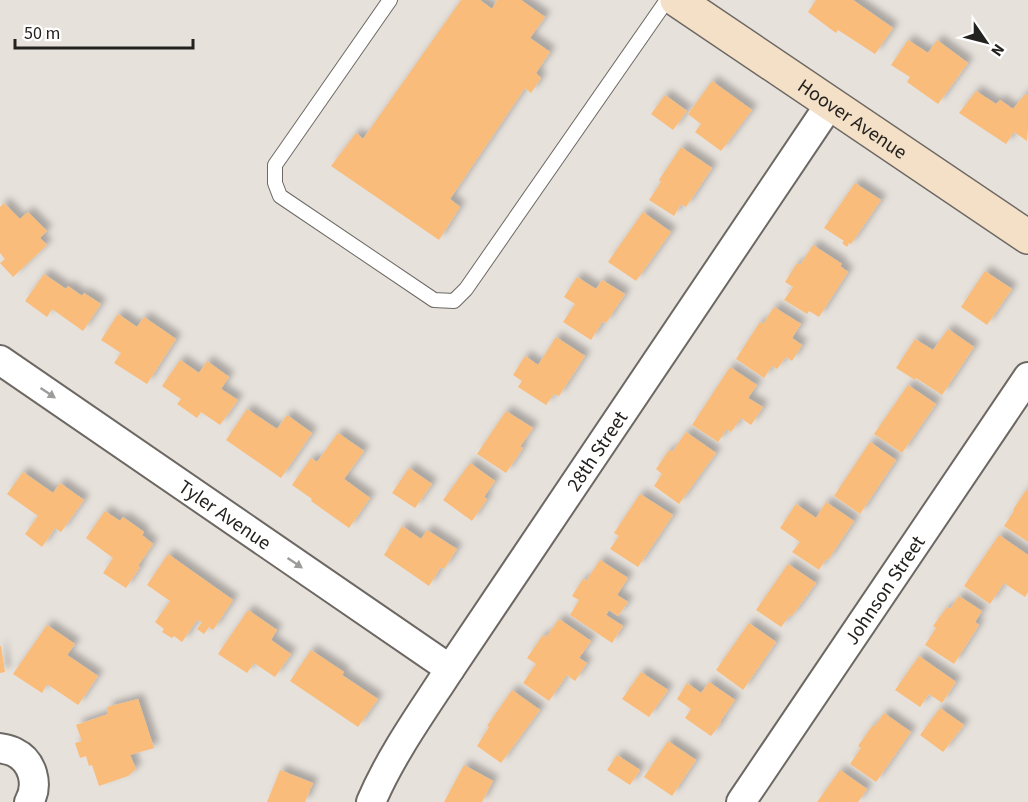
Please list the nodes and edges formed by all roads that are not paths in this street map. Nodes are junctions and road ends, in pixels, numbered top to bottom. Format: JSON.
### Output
{"nodes":[{"id":1,"x":390,"y":0,"type":"edge"},
{"id":2,"x":667,"y":0,"type":"edge"},
{"id":3,"x":676,"y":0,"type":"edge"},
{"id":4,"x":830,"y":104,"type":"junction"},
{"id":5,"x":1028,"y":237,"type":"edge"},
{"id":6,"x":0,"y":360,"type":"edge"},
{"id":7,"x":1028,"y":377,"type":"edge"},
{"id":8,"x":450,"y":669,"type":"junction"},
{"id":9,"x":0,"y":748,"type":"edge"},
{"id":10,"x":29,"y":802,"type":"edge"},
{"id":11,"x":371,"y":802,"type":"edge"},
{"id":12,"x":741,"y":802,"type":"edge"}],
"edges":[{"from":1,"to":2,"type":"lane"},
{"from":3,"to":4,"type":"street","name":"Hoover Avenue"},
{"from":4,"to":5,"type":"street","name":"Hoover Avenue"},
{"from":4,"to":8,"type":"street","name":"28th Street"},
{"from":6,"to":8,"type":"street","name":"Tyler Avenue","one_way":true},
{"from":7,"to":12,"type":"street","name":"Johnson Street"},
{"from":8,"to":11,"type":"street","name":"28th Street"},
{"from":9,"to":10,"type":"street"}]}
